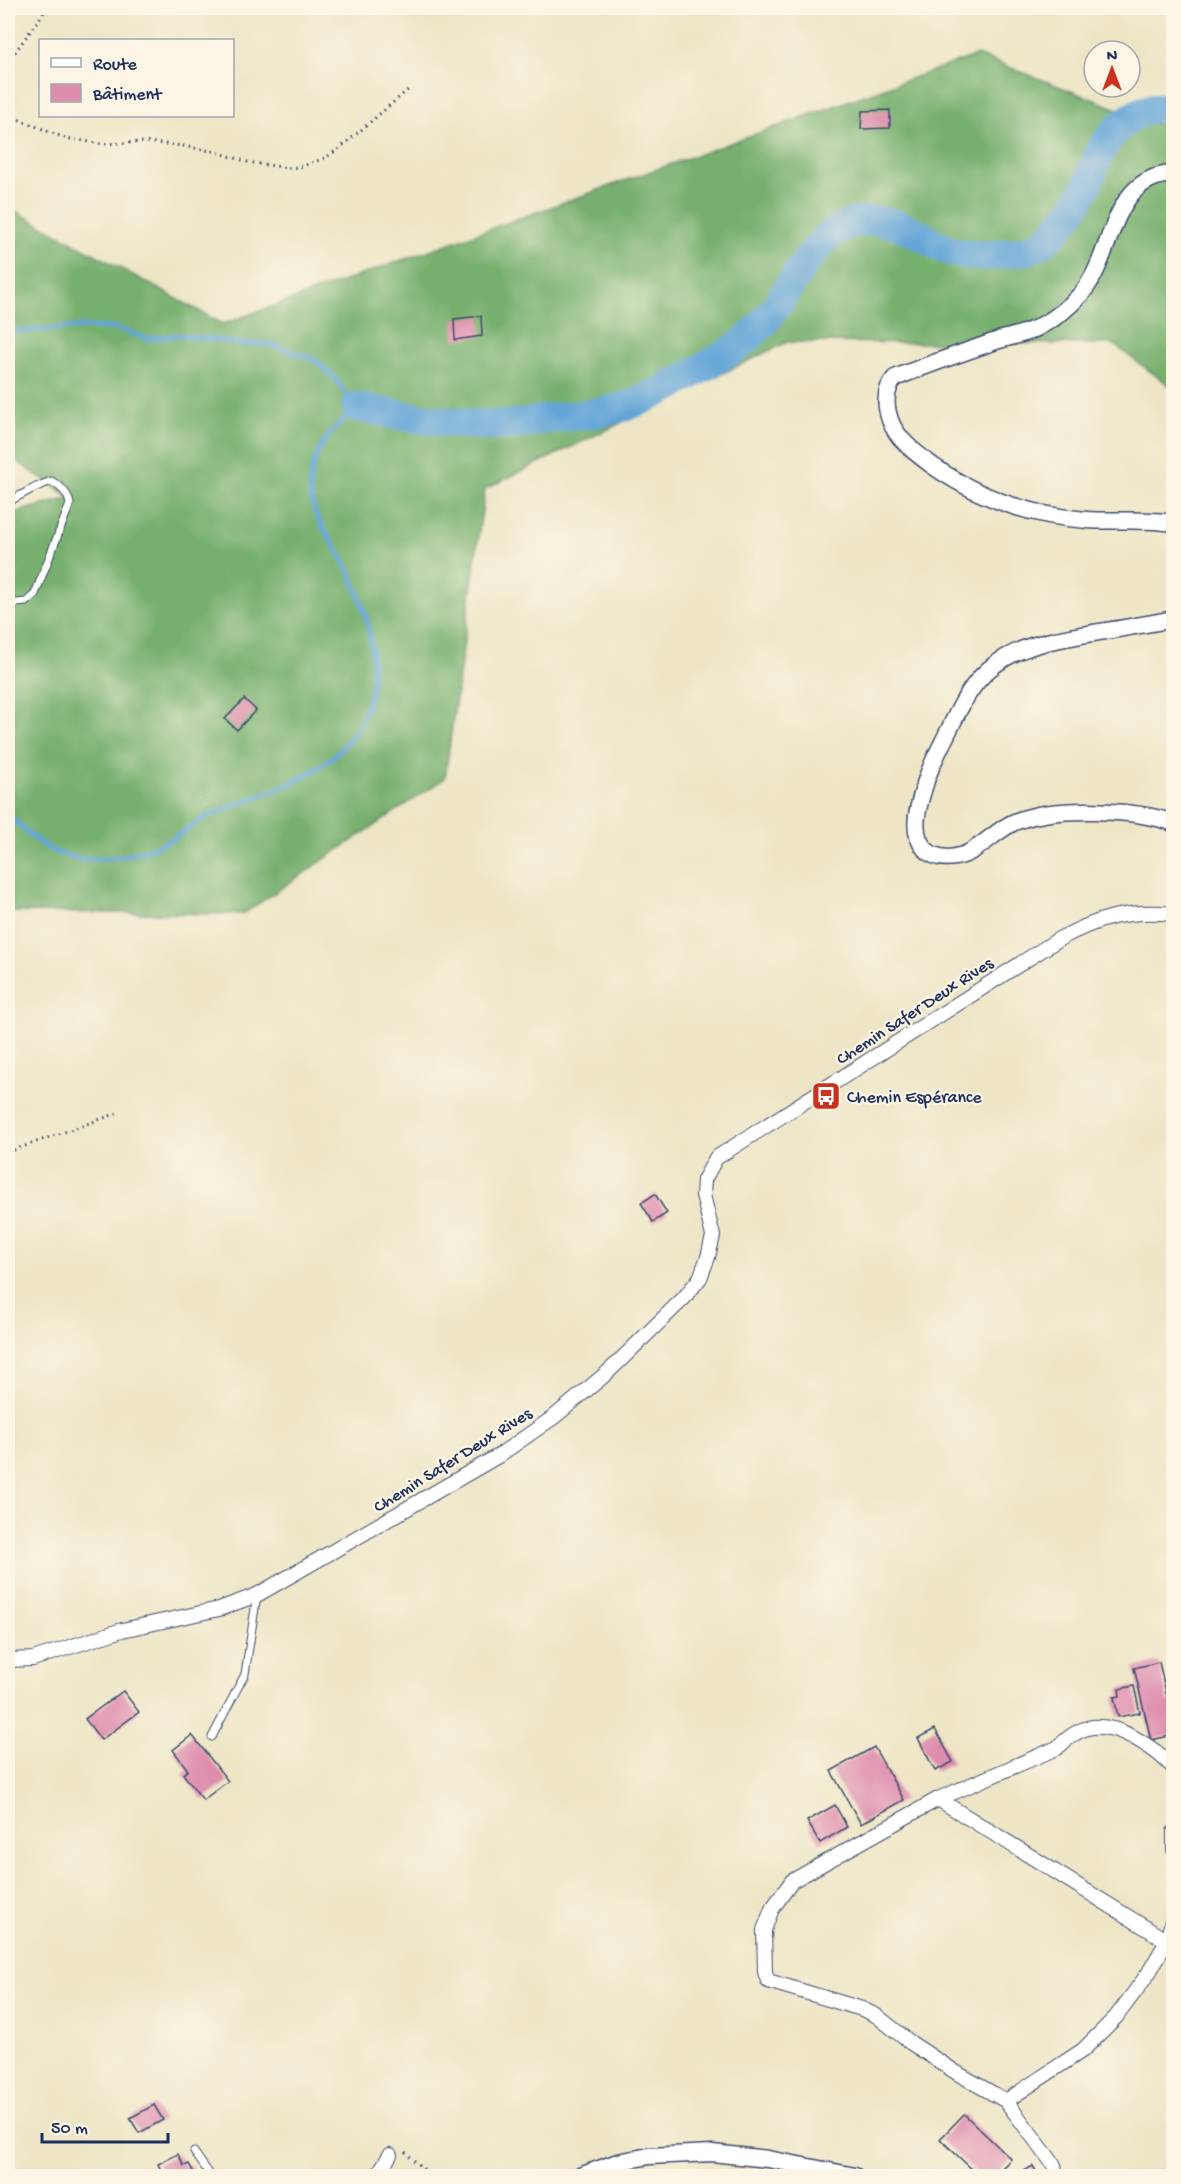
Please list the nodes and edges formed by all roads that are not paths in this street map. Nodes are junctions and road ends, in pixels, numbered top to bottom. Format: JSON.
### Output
{"nodes":[{"id":1,"x":1173,"y":174,"type":"edge"},
{"id":2,"x":8,"y":502,"type":"edge"},
{"id":3,"x":1173,"y":523,"type":"edge"},
{"id":4,"x":8,"y":604,"type":"edge"},
{"id":5,"x":1173,"y":620,"type":"edge"},
{"id":6,"x":1173,"y":823,"type":"edge"},
{"id":7,"x":1173,"y":914,"type":"edge"},
{"id":8,"x":257,"y":1595,"type":"junction"},
{"id":9,"x":8,"y":1660,"type":"edge"},
{"id":10,"x":212,"y":1737,"type":"dead end"},
{"id":11,"x":1173,"y":1768,"type":"edge"},
{"id":12,"x":938,"y":1799,"type":"junction"},
{"id":13,"x":1173,"y":1832,"type":"edge"},
{"id":14,"x":1173,"y":1850,"type":"edge"},
{"id":15,"x":1173,"y":1914,"type":"edge"},
{"id":16,"x":1170,"y":1944,"type":"edge"},
{"id":17,"x":1005,"y":2101,"type":"junction"},
{"id":18,"x":194,"y":2152,"type":"dead end"},
{"id":19,"x":390,"y":2155,"type":"road end"},
{"id":20,"x":211,"y":2176,"type":"edge"},
{"id":21,"x":377,"y":2176,"type":"edge"},
{"id":22,"x":580,"y":2176,"type":"edge"},
{"id":23,"x":855,"y":2176,"type":"edge"},
{"id":24,"x":1056,"y":2176,"type":"edge"}],
"edges":[{"from":1,"to":3,"type":"street"},
{"from":2,"to":4,"type":"lane"},
{"from":5,"to":6,"type":"street"},
{"from":7,"to":8,"type":"street","name":"Chemin Safer Deux Rives"},
{"from":8,"to":9,"type":"street","name":"Chemin Safer Deux Rives"},
{"from":8,"to":10,"type":"lane"},
{"from":11,"to":12,"type":"street"},
{"from":12,"to":16,"type":"street"},
{"from":12,"to":17,"type":"street"},
{"from":13,"to":14,"type":"street"},
{"from":15,"to":16,"type":"street"},
{"from":16,"to":17,"type":"street"},
{"from":17,"to":24,"type":"street"},
{"from":18,"to":20,"type":"lane"},
{"from":19,"to":21,"type":"street"},
{"from":22,"to":23,"type":"street"}]}
